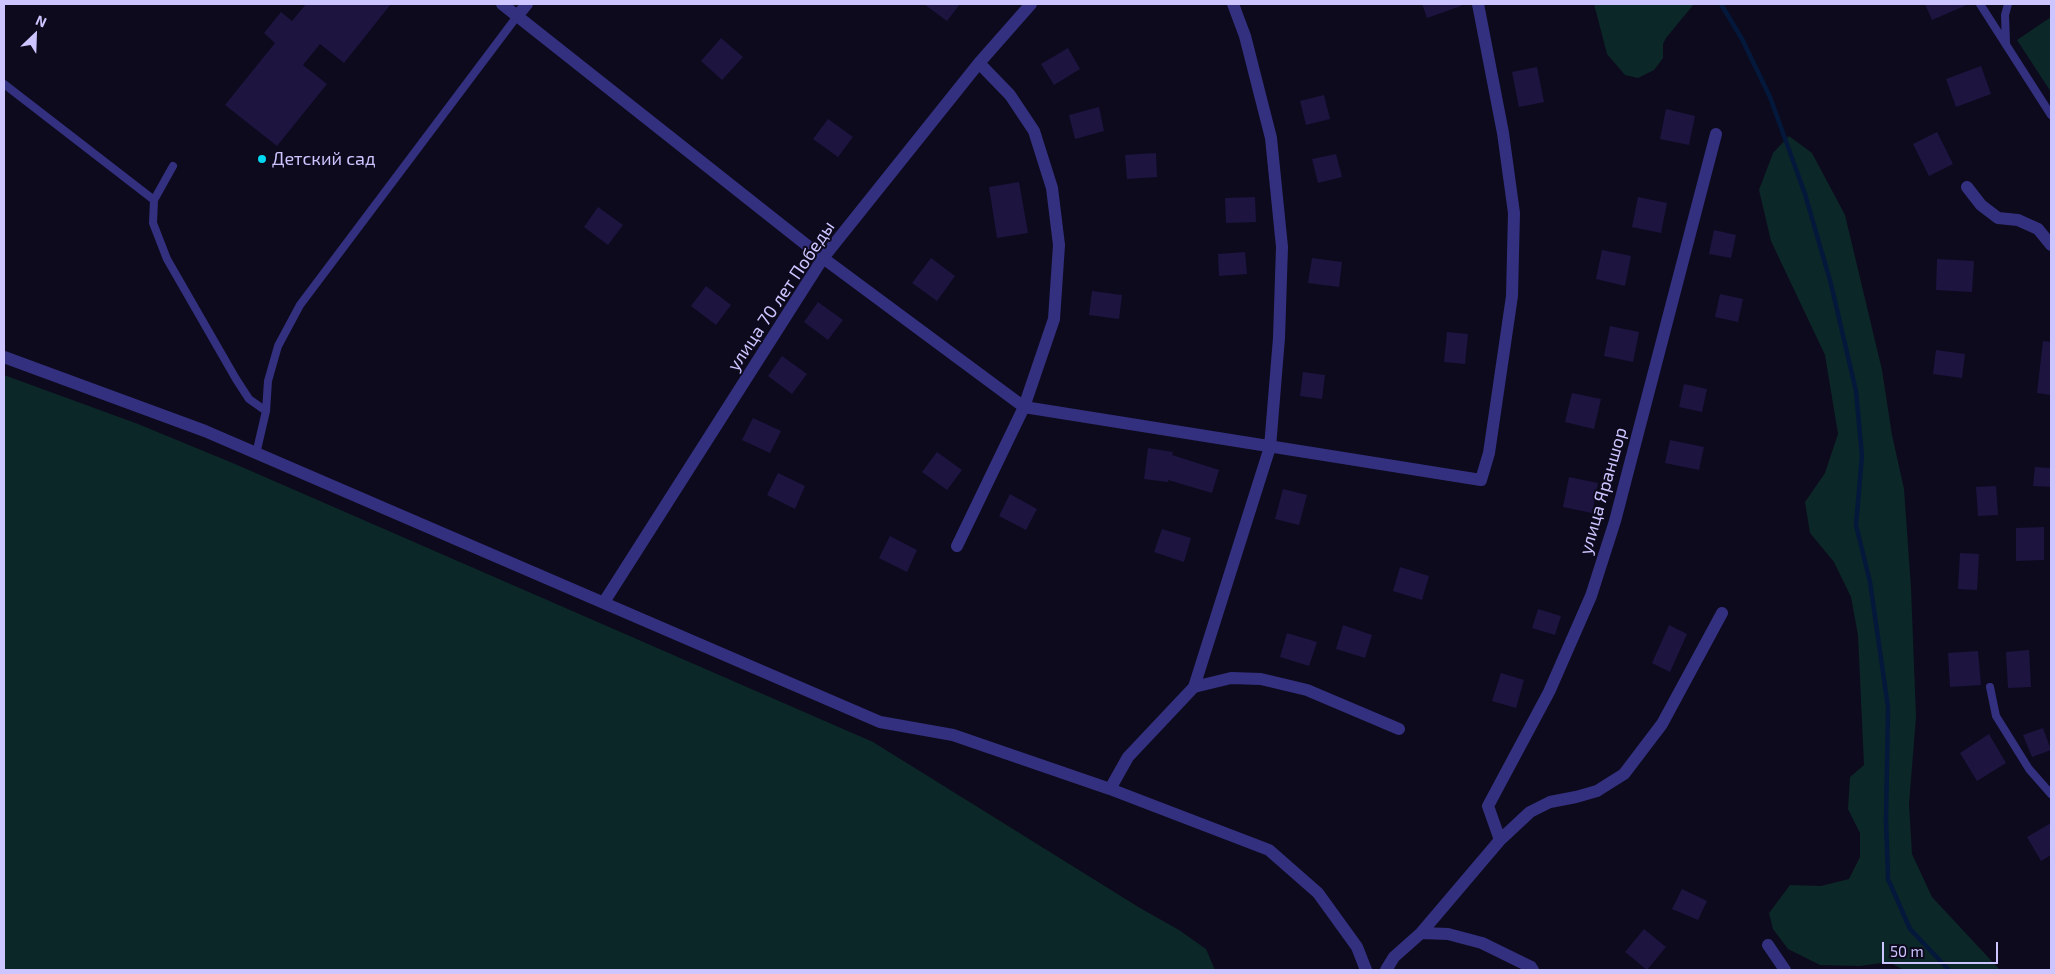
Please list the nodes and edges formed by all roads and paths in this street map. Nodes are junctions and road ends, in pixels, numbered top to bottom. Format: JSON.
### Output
{"nodes":[{"id":1,"x":502,"y":4,"type":"edge"},
{"id":2,"x":527,"y":4,"type":"edge"},
{"id":3,"x":1031,"y":4,"type":"edge"},
{"id":4,"x":1233,"y":4,"type":"edge"},
{"id":5,"x":1478,"y":4,"type":"edge"},
{"id":6,"x":1980,"y":4,"type":"edge"},
{"id":7,"x":2008,"y":4,"type":"edge"},
{"id":8,"x":518,"y":16,"type":"junction"},
{"id":9,"x":2006,"y":43,"type":"junction"},
{"id":10,"x":979,"y":63,"type":"junction"},
{"id":11,"x":4,"y":84,"type":"edge"},
{"id":12,"x":2051,"y":115,"type":"edge"},
{"id":13,"x":1716,"y":134,"type":"dead end"},
{"id":14,"x":173,"y":166,"type":"dead end"},
{"id":15,"x":1967,"y":187,"type":"dead end"},
{"id":16,"x":154,"y":200,"type":"junction"},
{"id":17,"x":2051,"y":245,"type":"edge"},
{"id":18,"x":823,"y":258,"type":"junction"},
{"id":19,"x":4,"y":357,"type":"edge"},
{"id":20,"x":1024,"y":408,"type":"junction"},
{"id":21,"x":266,"y":411,"type":"junction"},
{"id":22,"x":1270,"y":447,"type":"junction"},
{"id":23,"x":256,"y":454,"type":"junction"},
{"id":24,"x":957,"y":546,"type":"dead end"},
{"id":25,"x":604,"y":602,"type":"junction"},
{"id":26,"x":1722,"y":614,"type":"dead end"},
{"id":27,"x":1194,"y":687,"type":"junction"},
{"id":28,"x":1990,"y":687,"type":"dead end"},
{"id":29,"x":1399,"y":729,"type":"dead end"},
{"id":30,"x":1110,"y":789,"type":"junction"},
{"id":31,"x":2051,"y":794,"type":"edge"},
{"id":32,"x":1500,"y":840,"type":"junction"},
{"id":33,"x":1421,"y":933,"type":"junction"},
{"id":34,"x":1768,"y":945,"type":"dead end"},
{"id":35,"x":1366,"y":970,"type":"edge"},
{"id":36,"x":1386,"y":970,"type":"edge"},
{"id":37,"x":1533,"y":970,"type":"edge"},
{"id":38,"x":1785,"y":970,"type":"edge"}],
"edges":[{"from":1,"to":8,"type":"street"},
{"from":2,"to":8,"type":"street"},
{"from":3,"to":10,"type":"street","name":"улица 70 лет Победы"},
{"from":4,"to":22,"type":"street"},
{"from":5,"to":22,"type":"street"},
{"from":6,"to":9,"type":"lane"},
{"from":7,"to":9,"type":"lane"},
{"from":8,"to":18,"type":"street"},
{"from":8,"to":21,"type":"lane"},
{"from":9,"to":12,"type":"lane"},
{"from":10,"to":18,"type":"street","name":"улица 70 лет Победы"},
{"from":10,"to":20,"type":"street"},
{"from":11,"to":16,"type":"lane"},
{"from":13,"to":32,"type":"street","name":"улица Яраншор"},
{"from":14,"to":16,"type":"lane"},
{"from":15,"to":17,"type":"street"},
{"from":16,"to":21,"type":"lane"},
{"from":18,"to":20,"type":"street"},
{"from":18,"to":25,"type":"street","name":"улица 70 лет Победы"},
{"from":19,"to":23,"type":"street"},
{"from":20,"to":22,"type":"street"},
{"from":20,"to":24,"type":"street"},
{"from":21,"to":23,"type":"lane"},
{"from":22,"to":27,"type":"street"},
{"from":23,"to":25,"type":"street"},
{"from":25,"to":30,"type":"street"},
{"from":26,"to":32,"type":"street"},
{"from":27,"to":29,"type":"street"},
{"from":27,"to":30,"type":"street"},
{"from":28,"to":31,"type":"lane"},
{"from":30,"to":35,"type":"street"},
{"from":32,"to":33,"type":"street"},
{"from":33,"to":36,"type":"street"},
{"from":33,"to":37,"type":"street"},
{"from":34,"to":38,"type":"street"}]}
